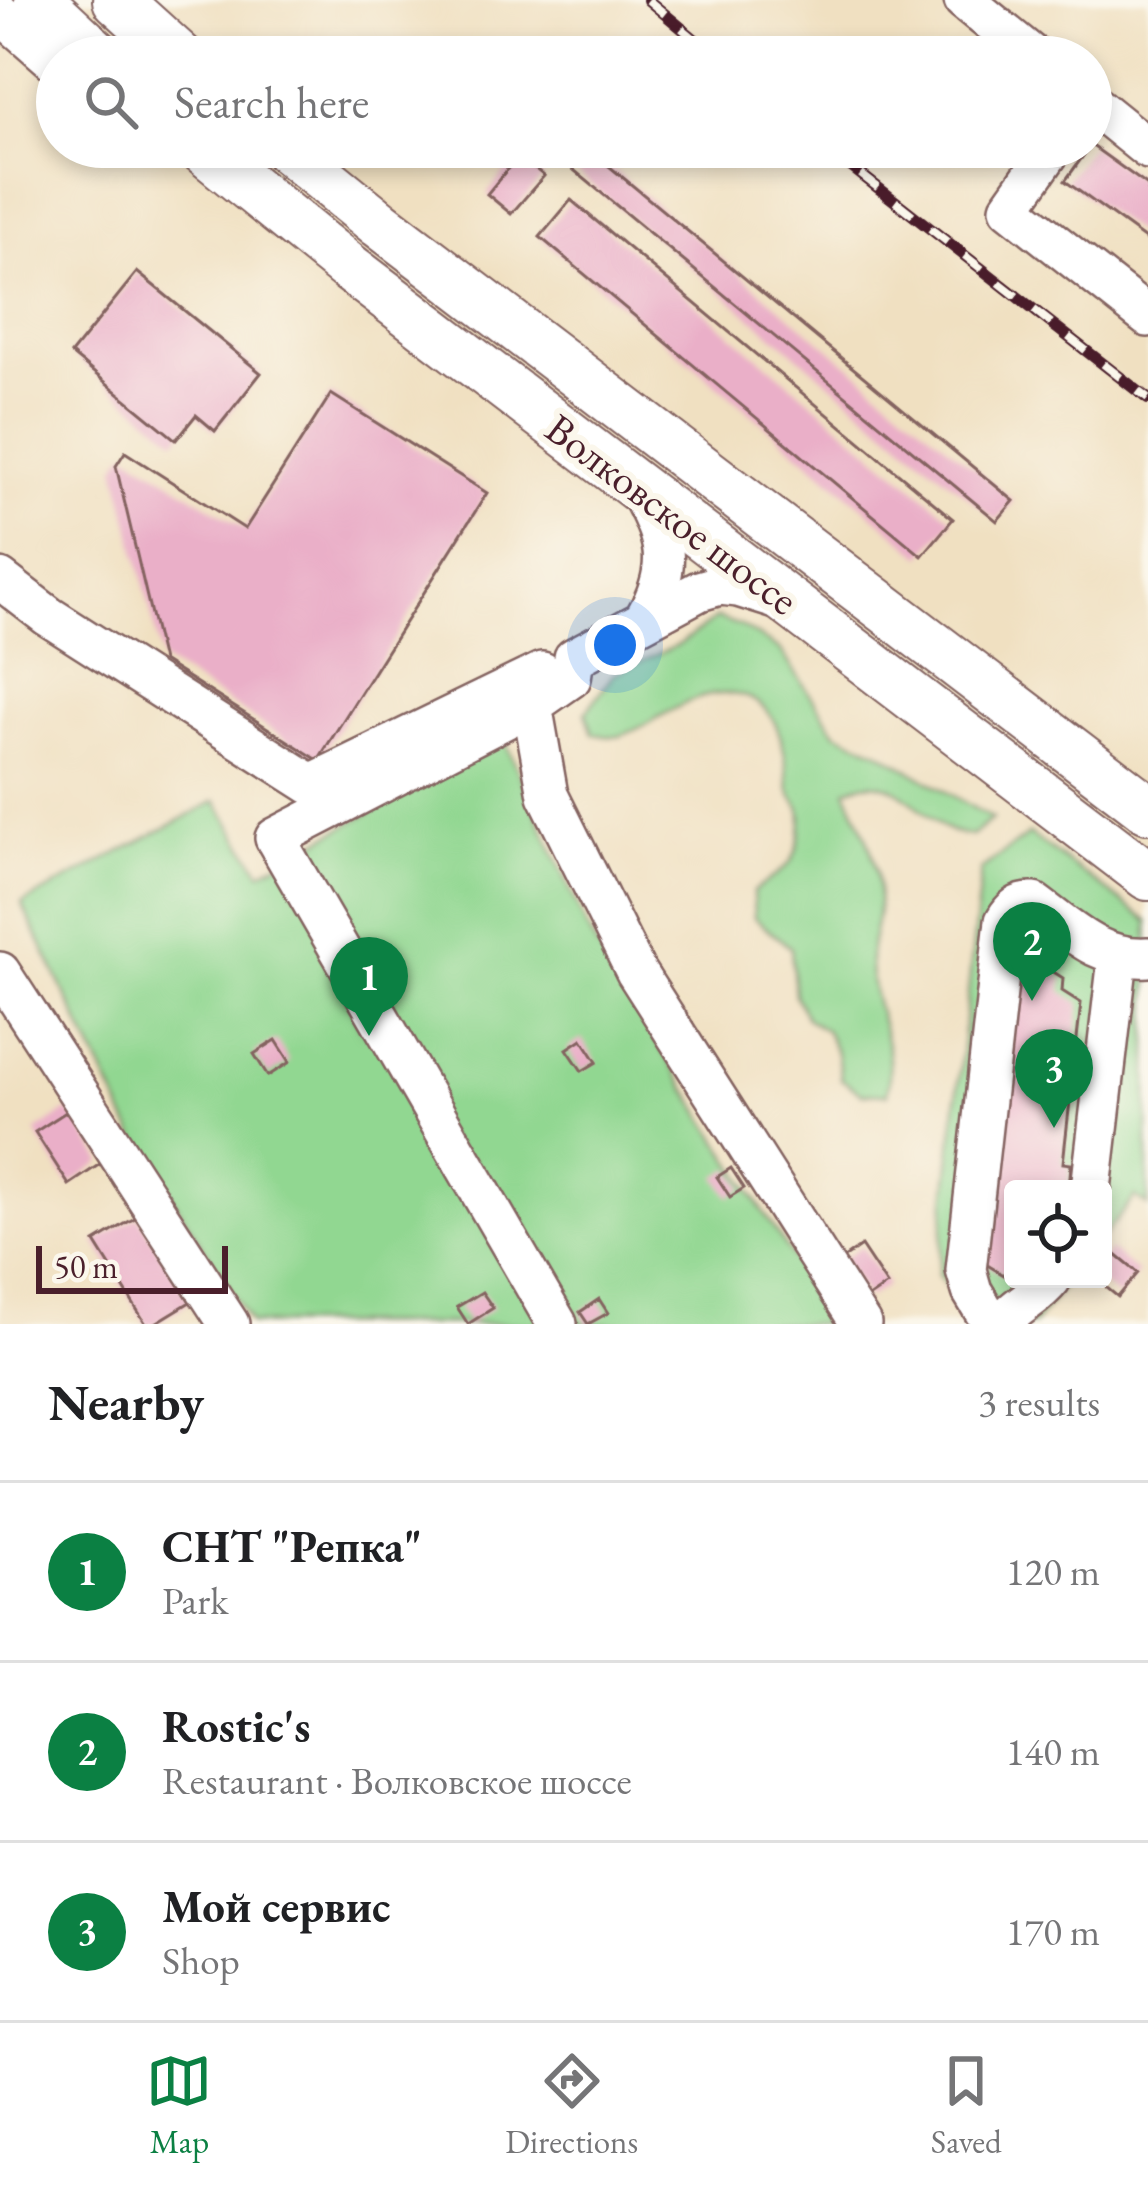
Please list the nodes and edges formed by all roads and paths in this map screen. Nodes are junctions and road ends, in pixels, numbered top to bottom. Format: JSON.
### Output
{"nodes":[{"id":1,"x":39,"y":0,"type":"edge"},
{"id":2,"x":117,"y":0,"type":"edge"},
{"id":3,"x":964,"y":0,"type":"edge"},
{"id":4,"x":0,"y":14,"type":"edge"},
{"id":5,"x":43,"y":36,"type":"edge"},
{"id":6,"x":68,"y":36,"type":"edge"},
{"id":7,"x":157,"y":36,"type":"edge"},
{"id":8,"x":1008,"y":36,"type":"edge"},
{"id":9,"x":1112,"y":120,"type":"edge"},
{"id":10,"x":1148,"y":149,"type":"edge"},
{"id":11,"x":226,"y":168,"type":"edge"},
{"id":12,"x":311,"y":168,"type":"edge"},
{"id":13,"x":1038,"y":168,"type":"edge"},
{"id":14,"x":1148,"y":317,"type":"edge"},
{"id":15,"x":638,"y":488,"type":"junction"},
{"id":16,"x":0,"y":579,"type":"edge"},
{"id":17,"x":791,"y":604,"type":"junction"},
{"id":18,"x":646,"y":616,"type":"junction"},
{"id":19,"x":574,"y":658,"type":"junction"},
{"id":20,"x":532,"y":705,"type":"junction"},
{"id":21,"x":1148,"y":809,"type":"edge"},
{"id":22,"x":1148,"y":877,"type":"edge"},
{"id":23,"x":1133,"y":958,"type":"edge"},
{"id":24,"x":0,"y":972,"type":"edge"},
{"id":25,"x":1093,"y":1180,"type":"edge"},
{"id":26,"x":1044,"y":1288,"type":"edge"},
{"id":27,"x":229,"y":1324,"type":"edge"},
{"id":28,"x":557,"y":1324,"type":"edge"},
{"id":29,"x":861,"y":1324,"type":"edge"},
{"id":30,"x":996,"y":1324,"type":"edge"}],
"edges":[{"from":1,"to":6,"type":"main road"},
{"from":2,"to":7,"type":"main road"},
{"from":3,"to":8,"type":"lane"},
{"from":4,"to":5,"type":"lane"},
{"from":9,"to":10,"type":"lane"},
{"from":11,"to":15,"type":"main road","name":"Волковское шоссе"},
{"from":12,"to":21,"type":"main road","name":"Волковское шоссе"},
{"from":13,"to":14,"type":"lane"},
{"from":15,"to":17,"type":"main road","name":"Волковское шоссе"},
{"from":15,"to":18,"type":"lane"},
{"from":16,"to":19,"type":"lane"},
{"from":17,"to":18,"type":"lane"},
{"from":17,"to":22,"type":"main road","name":"Волковское шоссе"},
{"from":18,"to":19,"type":"lane"},
{"from":19,"to":20,"type":"lane"},
{"from":20,"to":28,"type":"lane"},
{"from":20,"to":29,"type":"lane"},
{"from":23,"to":25,"type":"lane"},
{"from":23,"to":30,"type":"lane"},
{"from":24,"to":27,"type":"lane"},
{"from":26,"to":30,"type":"lane"}]}
